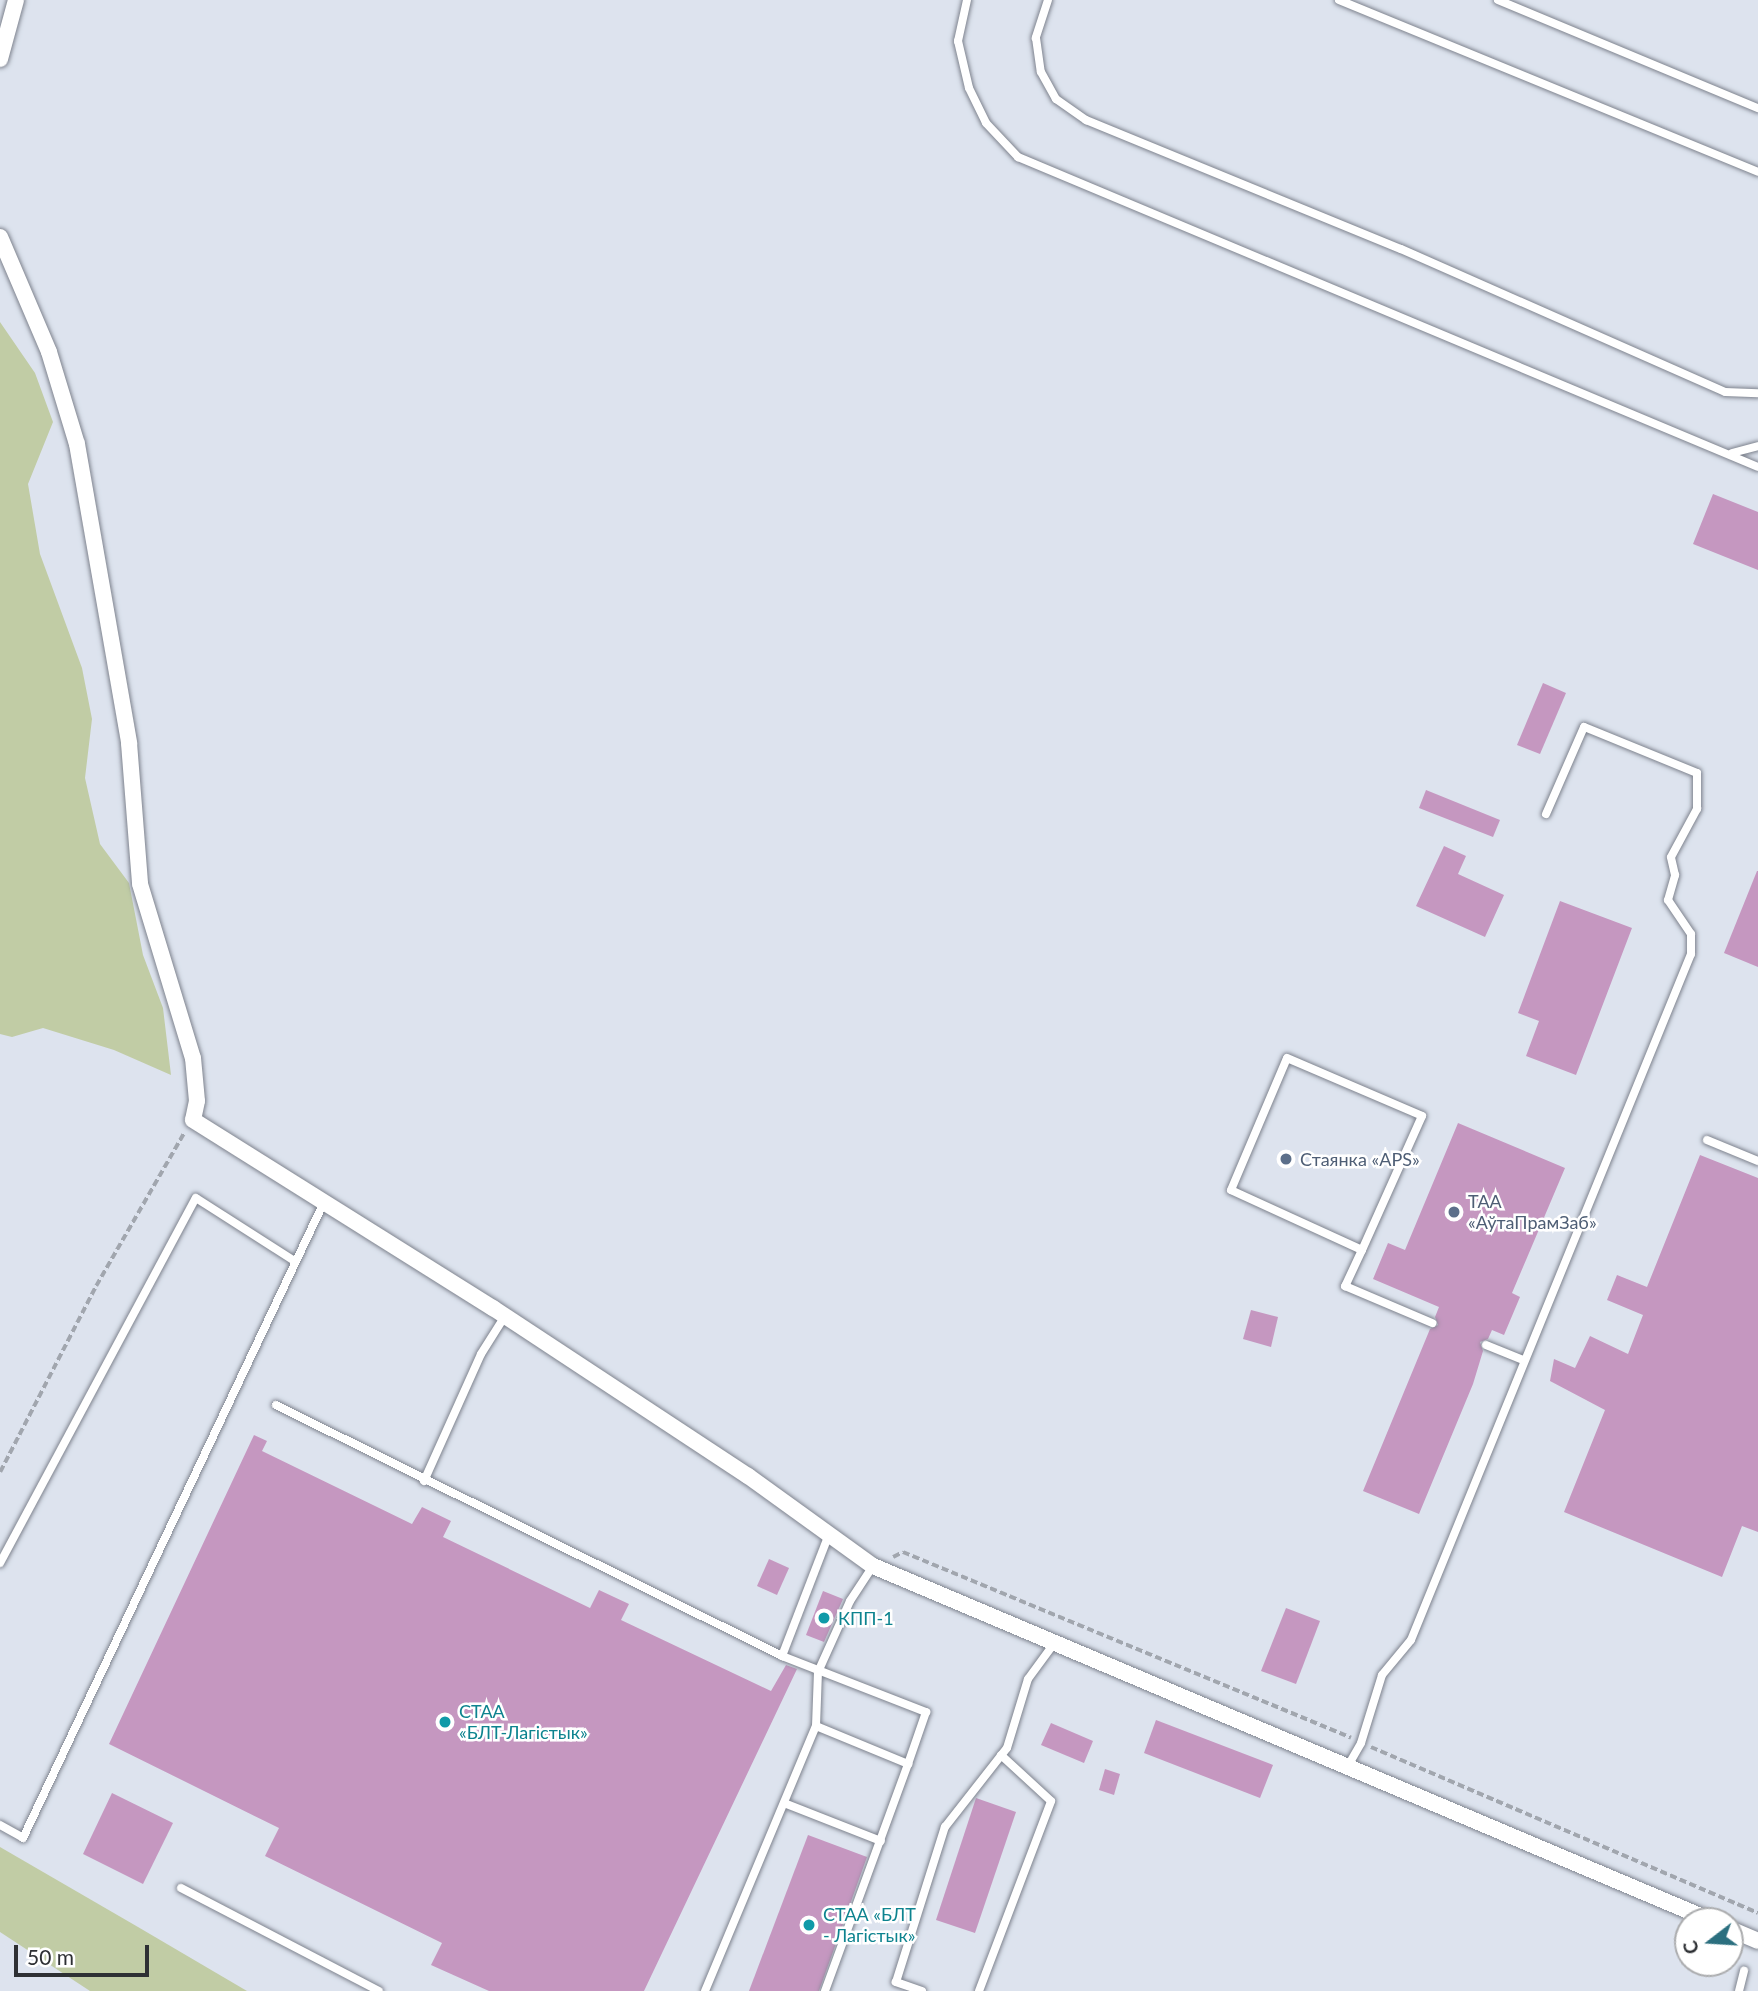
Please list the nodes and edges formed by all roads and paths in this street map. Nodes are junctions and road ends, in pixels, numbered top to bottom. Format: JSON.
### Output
{"nodes":[{"id":1,"x":16,"y":0,"type":"edge"},
{"id":2,"x":967,"y":0,"type":"edge"},
{"id":3,"x":1048,"y":0,"type":"edge"},
{"id":4,"x":1339,"y":0,"type":"edge"},
{"id":5,"x":1498,"y":0,"type":"edge"},
{"id":6,"x":0,"y":59,"type":"edge"},
{"id":7,"x":1758,"y":108,"type":"edge"},
{"id":8,"x":1758,"y":172,"type":"edge"},
{"id":9,"x":0,"y":237,"type":"edge"},
{"id":10,"x":1758,"y":393,"type":"edge"},
{"id":11,"x":1758,"y":446,"type":"edge"},
{"id":12,"x":1732,"y":453,"type":"junction"},
{"id":13,"x":1758,"y":467,"type":"edge"},
{"id":14,"x":1546,"y":814,"type":"dead end"},
{"id":15,"x":193,"y":1120,"type":"junction"},
{"id":16,"x":1707,"y":1140,"type":"dead end"},
{"id":17,"x":1758,"y":1161,"type":"edge"},
{"id":18,"x":326,"y":1200,"type":"junction"},
{"id":19,"x":1362,"y":1250,"type":"junction"},
{"id":20,"x":293,"y":1260,"type":"junction"},
{"id":21,"x":505,"y":1316,"type":"junction"},
{"id":22,"x":1432,"y":1323,"type":"dead end"},
{"id":23,"x":1486,"y":1345,"type":"dead end"},
{"id":24,"x":1523,"y":1360,"type":"junction"},
{"id":25,"x":276,"y":1405,"type":"dead end"},
{"id":26,"x":0,"y":1472,"type":"edge"},
{"id":27,"x":425,"y":1481,"type":"junction"},
{"id":28,"x":829,"y":1534,"type":"junction"},
{"id":29,"x":0,"y":1563,"type":"edge"},
{"id":30,"x":873,"y":1566,"type":"junction"},
{"id":31,"x":1053,"y":1645,"type":"junction"},
{"id":32,"x":782,"y":1656,"type":"junction"},
{"id":33,"x":818,"y":1672,"type":"junction"},
{"id":34,"x":816,"y":1726,"type":"junction"},
{"id":35,"x":1361,"y":1743,"type":"junction"},
{"id":36,"x":1001,"y":1755,"type":"junction"},
{"id":37,"x":1349,"y":1764,"type":"junction"},
{"id":38,"x":908,"y":1765,"type":"junction"},
{"id":39,"x":784,"y":1803,"type":"junction"},
{"id":40,"x":0,"y":1825,"type":"edge"},
{"id":41,"x":881,"y":1841,"type":"junction"},
{"id":42,"x":181,"y":1888,"type":"dead end"},
{"id":43,"x":1680,"y":1907,"type":"edge"},
{"id":44,"x":1758,"y":1913,"type":"edge"},
{"id":45,"x":379,"y":1991,"type":"edge"},
{"id":46,"x":705,"y":1991,"type":"edge"},
{"id":47,"x":825,"y":1991,"type":"edge"},
{"id":48,"x":922,"y":1991,"type":"edge"},
{"id":49,"x":979,"y":1991,"type":"edge"}],
"edges":[{"from":1,"to":6,"type":"street"},
{"from":2,"to":12,"type":"lane"},
{"from":3,"to":10,"type":"lane"},
{"from":4,"to":8,"type":"lane"},
{"from":5,"to":7,"type":"lane"},
{"from":9,"to":15,"type":"street"},
{"from":11,"to":12,"type":"lane"},
{"from":12,"to":13,"type":"lane"},
{"from":14,"to":24,"type":"lane"},
{"from":15,"to":18,"type":"street"},
{"from":15,"to":26,"type":"path"},
{"from":16,"to":17,"type":"lane"},
{"from":18,"to":20,"type":"lane"},
{"from":18,"to":21,"type":"street"},
{"from":19,"to":19,"type":"lane"},
{"from":19,"to":22,"type":"lane"},
{"from":20,"to":29,"type":"lane"},
{"from":20,"to":40,"type":"lane"},
{"from":21,"to":27,"type":"lane"},
{"from":21,"to":28,"type":"street"},
{"from":23,"to":24,"type":"lane"},
{"from":24,"to":35,"type":"lane"},
{"from":25,"to":27,"type":"lane"},
{"from":27,"to":32,"type":"lane"},
{"from":28,"to":30,"type":"street"},
{"from":28,"to":32,"type":"lane"},
{"from":30,"to":31,"type":"street"},
{"from":30,"to":33,"type":"lane"},
{"from":30,"to":35,"type":"path"},
{"from":31,"to":36,"type":"lane"},
{"from":31,"to":37,"type":"street"},
{"from":32,"to":33,"type":"lane"},
{"from":33,"to":34,"type":"lane"},
{"from":33,"to":38,"type":"lane"},
{"from":34,"to":38,"type":"lane"},
{"from":34,"to":39,"type":"lane"},
{"from":35,"to":37,"type":"lane"},
{"from":35,"to":44,"type":"path"},
{"from":36,"to":48,"type":"lane"},
{"from":36,"to":49,"type":"lane"},
{"from":37,"to":43,"type":"street"},
{"from":38,"to":41,"type":"lane"},
{"from":39,"to":41,"type":"lane"},
{"from":39,"to":46,"type":"lane"},
{"from":41,"to":47,"type":"lane"},
{"from":42,"to":45,"type":"lane"}]}
